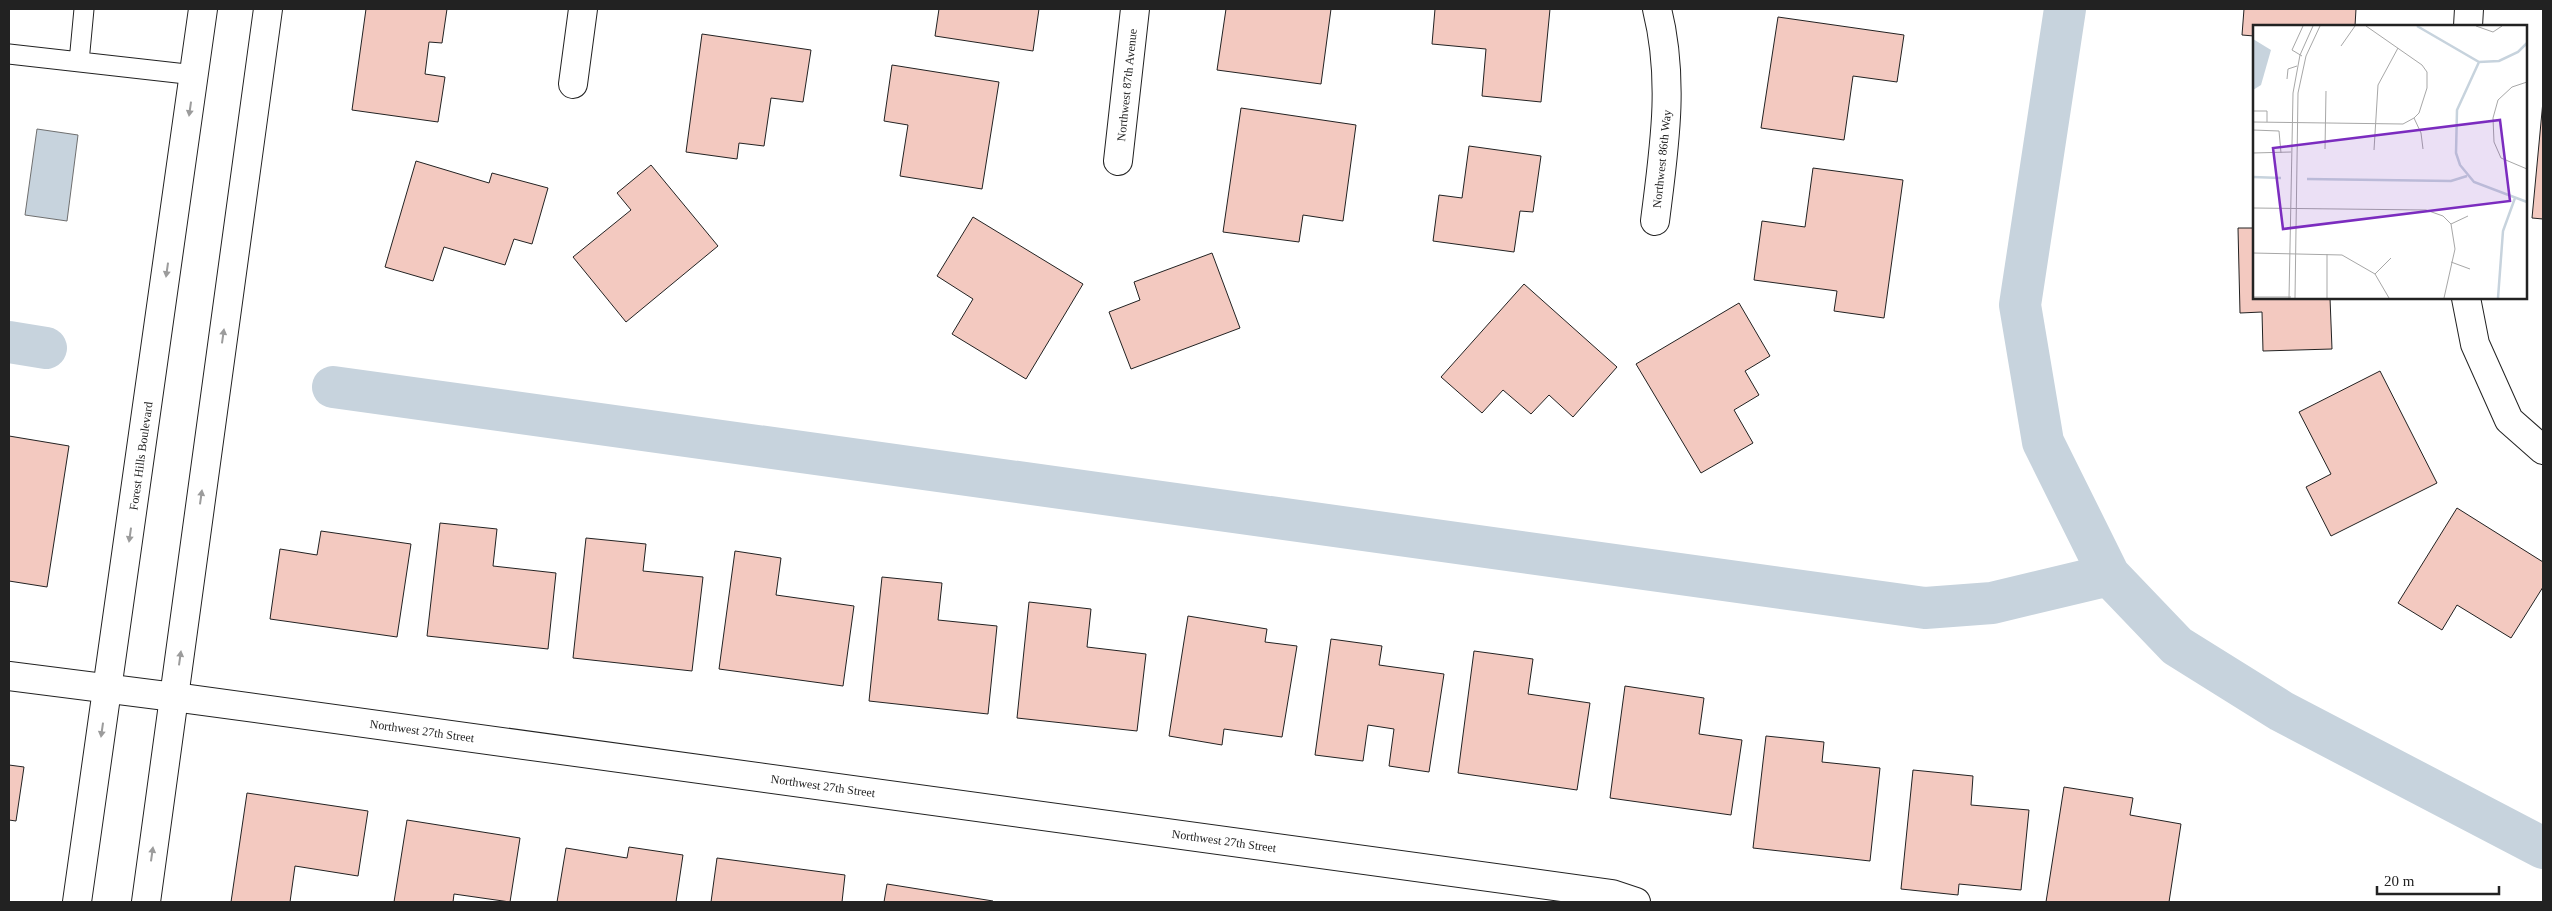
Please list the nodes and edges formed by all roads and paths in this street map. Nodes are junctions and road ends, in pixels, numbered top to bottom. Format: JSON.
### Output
{"nodes":[{"id":1,"x":84,"y":9,"type":"edge"},
{"id":2,"x":203,"y":9,"type":"edge"},
{"id":3,"x":268,"y":9,"type":"edge"},
{"id":4,"x":583,"y":9,"type":"edge"},
{"id":5,"x":1135,"y":9,"type":"edge"},
{"id":6,"x":1657,"y":9,"type":"edge"},
{"id":7,"x":2469,"y":9,"type":"edge"},
{"id":8,"x":2468,"y":25,"type":"edge"},
{"id":9,"x":9,"y":54,"type":"edge"},
{"id":10,"x":79,"y":62,"type":"junction"},
{"id":11,"x":195,"y":75,"type":"junction"},
{"id":12,"x":573,"y":84,"type":"dead end"},
{"id":13,"x":1118,"y":161,"type":"dead end"},
{"id":14,"x":1655,"y":221,"type":"dead end"},
{"id":15,"x":2466,"y":299,"type":"edge"},
{"id":16,"x":2543,"y":450,"type":"edge"},
{"id":17,"x":9,"y":676,"type":"edge"},
{"id":18,"x":108,"y":689,"type":"junction"},
{"id":19,"x":174,"y":697,"type":"junction"},
{"id":20,"x":77,"y":902,"type":"edge"},
{"id":21,"x":146,"y":902,"type":"edge"},
{"id":22,"x":1636,"y":902,"type":"edge"}],
"edges":[{"from":1,"to":10,"type":"lane"},
{"from":2,"to":11,"type":"street","name":"Forest Hills Boulevard"},
{"from":19,"to":3,"type":"street","one_way":true},
{"from":4,"to":12,"type":"street"},
{"from":5,"to":13,"type":"street","name":"Northwest 87th Avenue"},
{"from":6,"to":14,"type":"street","name":"Northwest 86th Way"},
{"from":7,"to":8,"type":"street"},
{"from":9,"to":10,"type":"lane"},
{"from":10,"to":11,"type":"lane"},
{"from":11,"to":18,"type":"street","name":"Forest Hills Boulevard","one_way":true},
{"from":15,"to":16,"type":"street"},
{"from":17,"to":18,"type":"street","name":"Northwest 27th Street"},
{"from":18,"to":19,"type":"street","name":"Northwest 27th Street"},
{"from":18,"to":20,"type":"street","name":"Forest Hills Boulevard","one_way":true},
{"from":21,"to":19,"type":"street","one_way":true},
{"from":19,"to":22,"type":"street","name":"Northwest 27th Street"}]}
